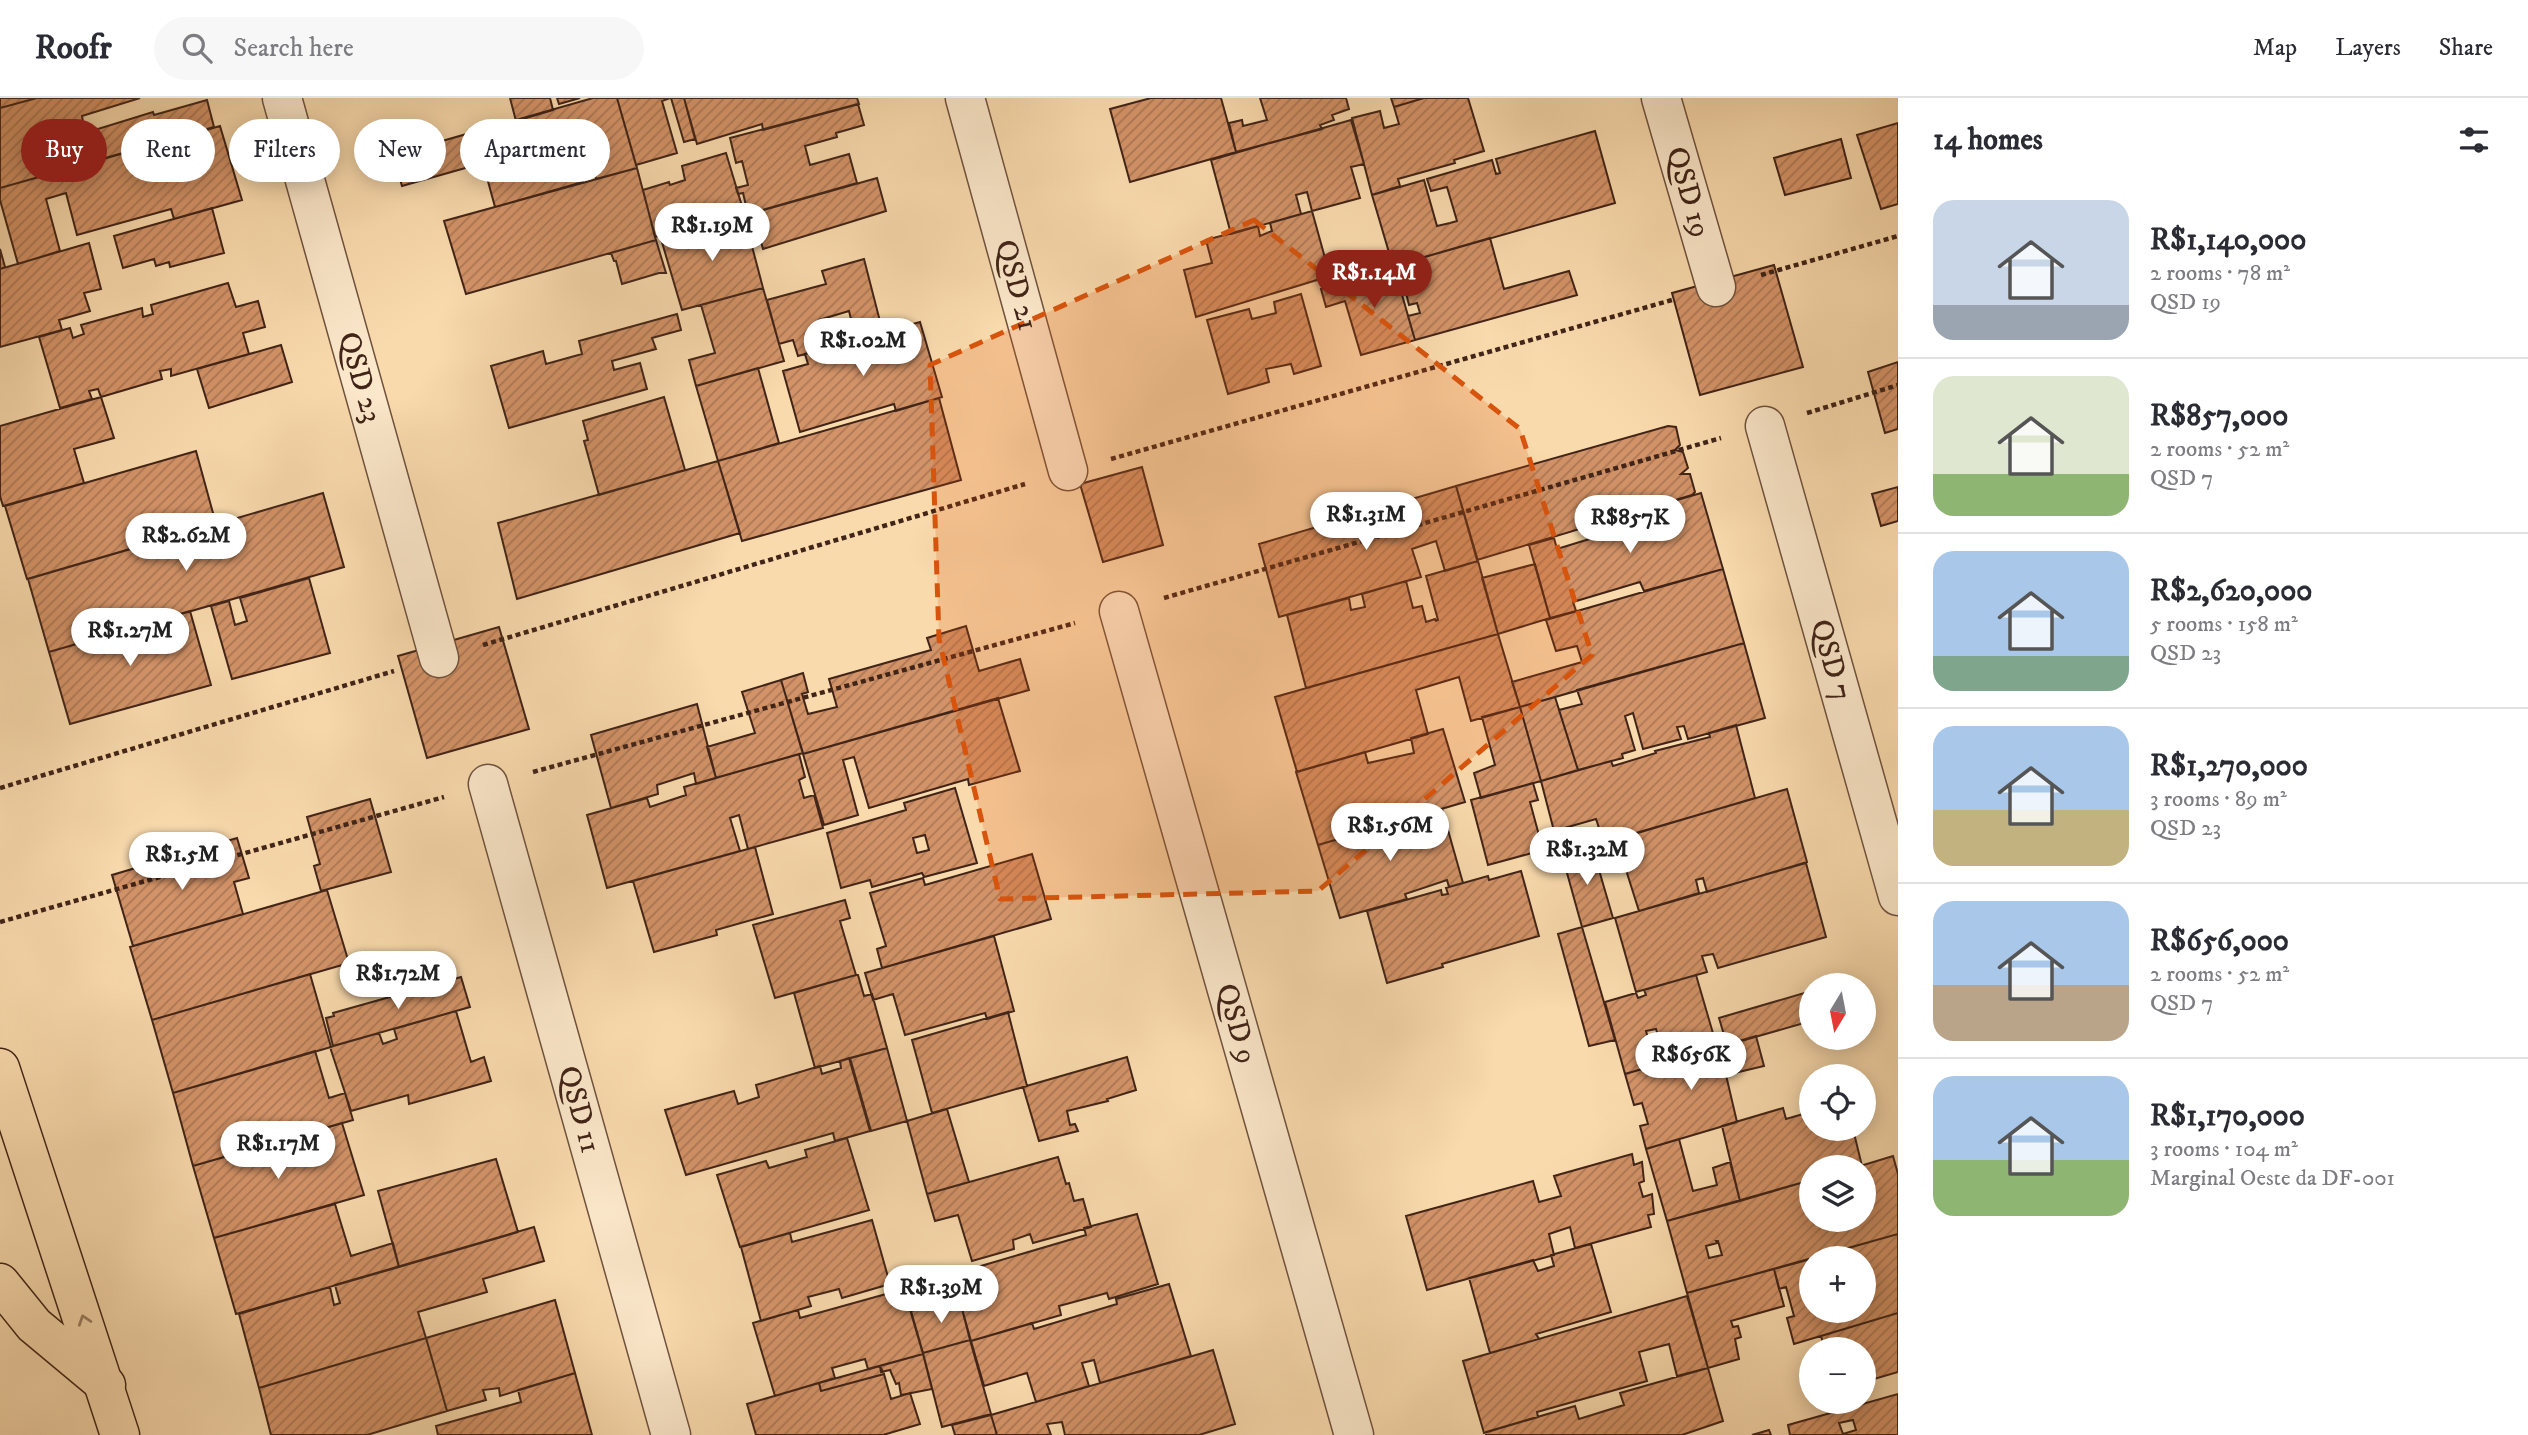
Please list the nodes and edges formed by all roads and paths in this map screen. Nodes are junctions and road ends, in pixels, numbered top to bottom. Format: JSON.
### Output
{"nodes":[{"id":1,"x":282,"y":98,"type":"edge"},
{"id":2,"x":965,"y":98,"type":"edge"},
{"id":3,"x":1661,"y":98,"type":"edge"},
{"id":4,"x":1898,"y":236,"type":"edge"},
{"id":5,"x":1716,"y":287,"type":"junction"},
{"id":6,"x":1898,"y":385,"type":"edge"},
{"id":7,"x":1765,"y":426,"type":"junction"},
{"id":8,"x":1068,"y":471,"type":"junction"},
{"id":9,"x":1119,"y":611,"type":"junction"},
{"id":10,"x":439,"y":658,"type":"junction"},
{"id":11,"x":488,"y":784,"type":"junction"},
{"id":12,"x":0,"y":788,"type":"edge"},
{"id":13,"x":1898,"y":896,"type":"edge"},
{"id":14,"x":0,"y":922,"type":"edge"},
{"id":15,"x":0,"y":1068,"type":"edge"},
{"id":16,"x":0,"y":1283,"type":"edge"},
{"id":17,"x":106,"y":1385,"type":"junction"},
{"id":18,"x":120,"y":1435,"type":"edge"},
{"id":19,"x":671,"y":1435,"type":"edge"},
{"id":20,"x":1354,"y":1435,"type":"edge"}],
"edges":[{"from":1,"to":10,"type":"street","name":"QSD 23"},
{"from":2,"to":8,"type":"street","name":"QSD 21"},
{"from":3,"to":5,"type":"street","name":"QSD 19"},
{"from":4,"to":5,"type":"path"},
{"from":5,"to":8,"type":"path"},
{"from":6,"to":7,"type":"path"},
{"from":7,"to":9,"type":"path"},
{"from":7,"to":13,"type":"street","name":"QSD 7"},
{"from":8,"to":10,"type":"path"},
{"from":9,"to":11,"type":"path"},
{"from":9,"to":20,"type":"street","name":"QSD 9"},
{"from":10,"to":12,"type":"path"},
{"from":11,"to":14,"type":"path"},
{"from":11,"to":19,"type":"street","name":"QSD 11"},
{"from":17,"to":15,"type":"main road","one_way":true},
{"from":16,"to":17,"type":"main road"},
{"from":17,"to":18,"type":"main road"}]}
